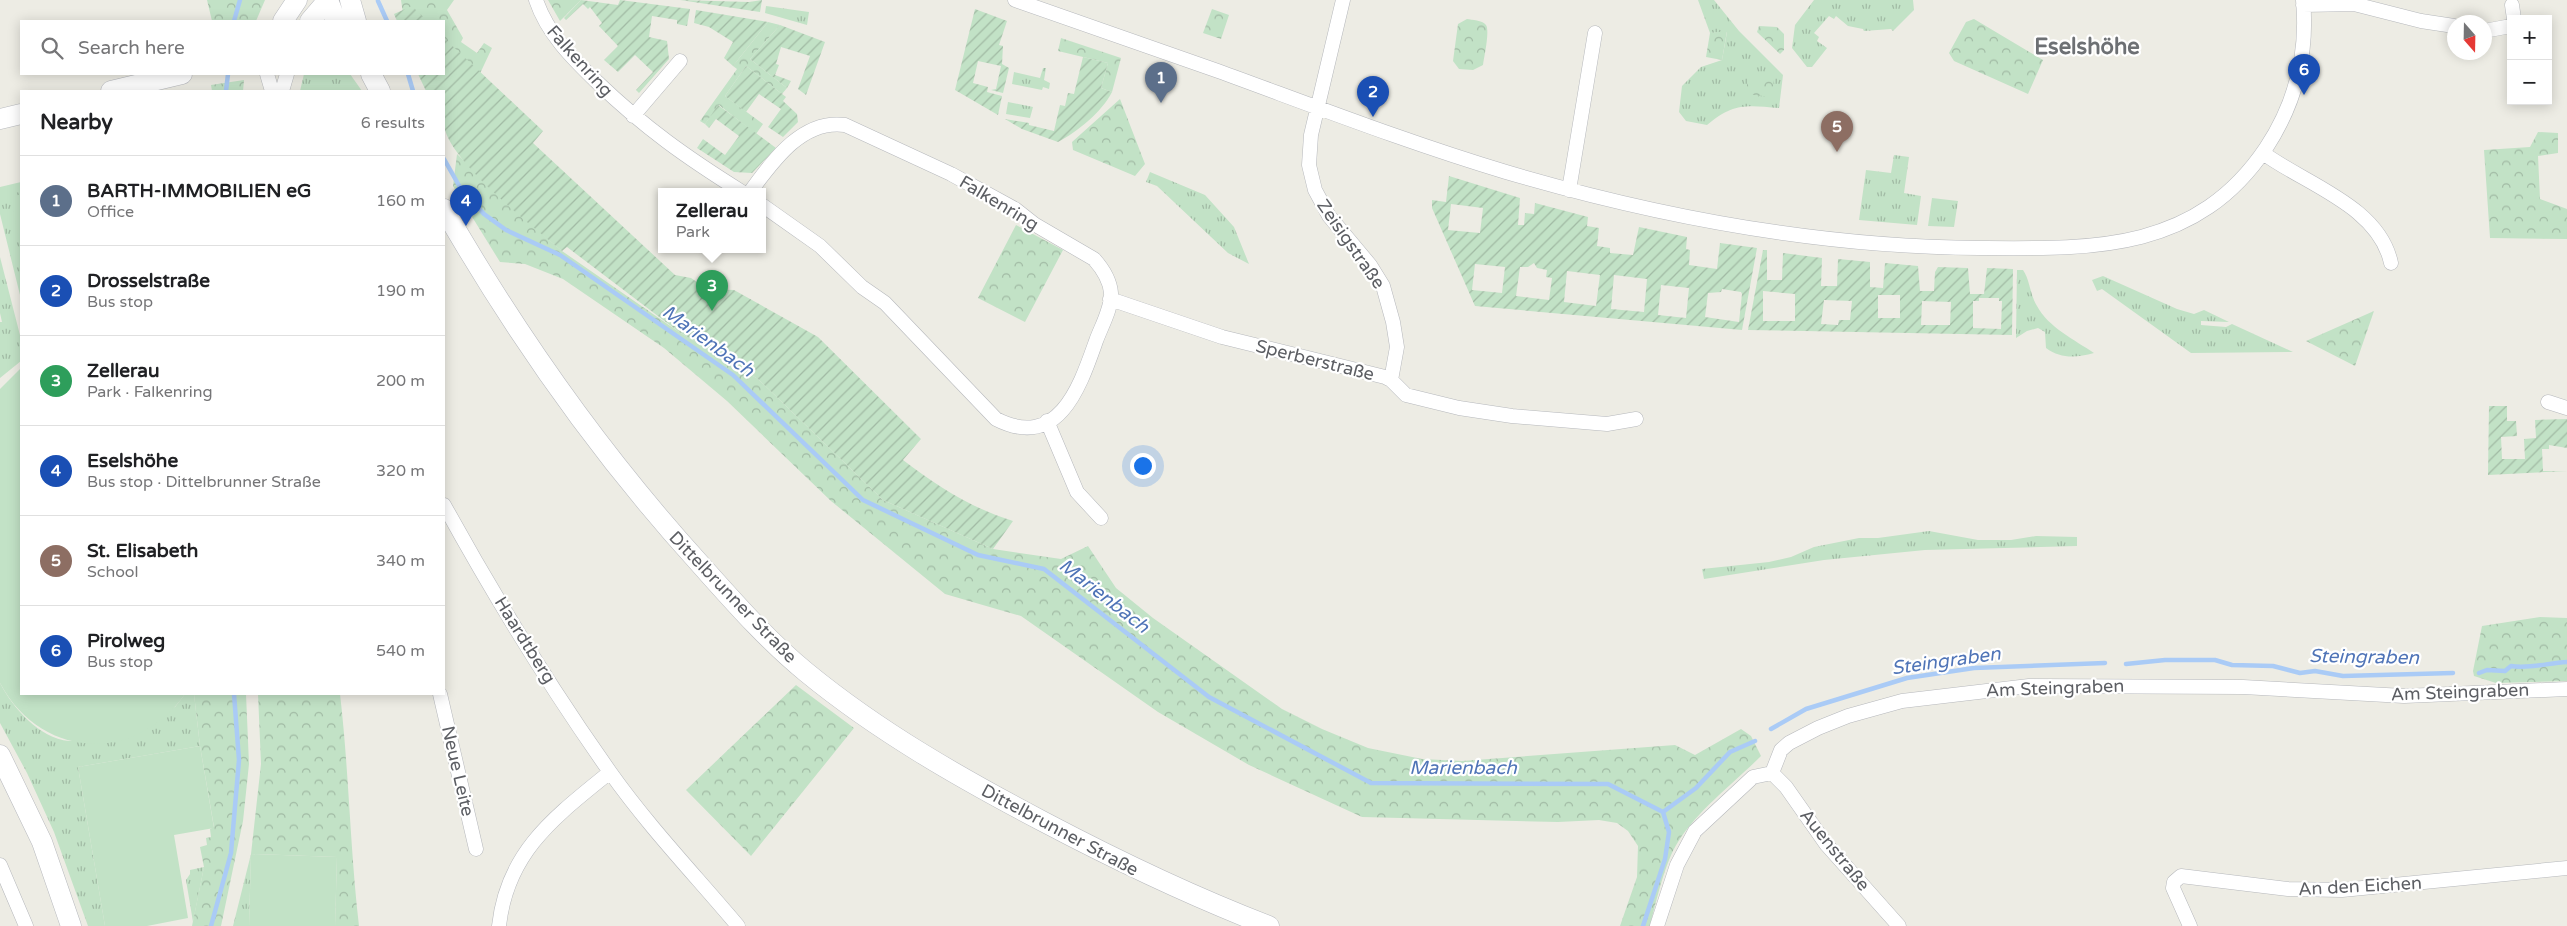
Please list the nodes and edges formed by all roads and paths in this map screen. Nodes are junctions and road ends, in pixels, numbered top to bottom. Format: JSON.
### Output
{"nodes":[{"id":1,"x":297,"y":0,"type":"edge"},
{"id":2,"x":328,"y":0,"type":"edge"},
{"id":3,"x":350,"y":0,"type":"edge"},
{"id":4,"x":536,"y":0,"type":"edge"},
{"id":5,"x":1015,"y":0,"type":"edge"},
{"id":6,"x":1343,"y":0,"type":"edge"},
{"id":7,"x":2303,"y":3,"type":"edge"},
{"id":8,"x":284,"y":20,"type":"edge"},
{"id":9,"x":311,"y":20,"type":"edge"},
{"id":10,"x":336,"y":20,"type":"edge"},
{"id":11,"x":356,"y":20,"type":"edge"},
{"id":12,"x":2447,"y":25,"type":"edge"},
{"id":13,"x":2507,"y":27,"type":"edge"},
{"id":14,"x":2492,"y":29,"type":"edge"},
{"id":15,"x":1595,"y":33,"type":"dead end"},
{"id":16,"x":680,"y":61,"type":"dead end"},
{"id":17,"x":178,"y":75,"type":"edge"},
{"id":18,"x":267,"y":75,"type":"edge"},
{"id":19,"x":287,"y":75,"type":"edge"},
{"id":20,"x":372,"y":75,"type":"edge"},
{"id":21,"x":115,"y":90,"type":"edge"},
{"id":22,"x":272,"y":90,"type":"edge"},
{"id":23,"x":282,"y":90,"type":"edge"},
{"id":24,"x":379,"y":90,"type":"edge"},
{"id":25,"x":1319,"y":108,"type":"junction"},
{"id":26,"x":20,"y":114,"type":"edge"},
{"id":27,"x":633,"y":116,"type":"junction"},
{"id":28,"x":0,"y":119,"type":"edge"},
{"id":29,"x":2262,"y":153,"type":"junction"},
{"id":30,"x":736,"y":188,"type":"edge"},
{"id":31,"x":753,"y":188,"type":"edge"},
{"id":32,"x":1569,"y":190,"type":"junction"},
{"id":33,"x":766,"y":208,"type":"edge"},
{"id":34,"x":445,"y":211,"type":"edge"},
{"id":35,"x":2391,"y":263,"type":"dead end"},
{"id":36,"x":1110,"y":299,"type":"junction"},
{"id":37,"x":1392,"y":380,"type":"junction"},
{"id":38,"x":2548,"y":402,"type":"dead end"},
{"id":39,"x":2567,"y":408,"type":"edge"},
{"id":40,"x":1636,"y":419,"type":"dead end"},
{"id":41,"x":1047,"y":421,"type":"junction"},
{"id":42,"x":445,"y":507,"type":"edge"},
{"id":43,"x":1101,"y":518,"type":"dead end"},
{"id":44,"x":2567,"y":689,"type":"edge"},
{"id":45,"x":440,"y":695,"type":"edge"},
{"id":46,"x":0,"y":755,"type":"edge"},
{"id":47,"x":610,"y":772,"type":"junction"},
{"id":48,"x":1772,"y":773,"type":"junction"},
{"id":49,"x":476,"y":849,"type":"dead end"},
{"id":50,"x":0,"y":865,"type":"edge"},
{"id":51,"x":2567,"y":868,"type":"edge"},
{"id":52,"x":26,"y":926,"type":"edge"},
{"id":53,"x":71,"y":926,"type":"edge"},
{"id":54,"x":499,"y":926,"type":"edge"},
{"id":55,"x":738,"y":926,"type":"edge"},
{"id":56,"x":1269,"y":926,"type":"edge"},
{"id":57,"x":1657,"y":926,"type":"edge"},
{"id":58,"x":1899,"y":926,"type":"edge"},
{"id":59,"x":2190,"y":926,"type":"edge"}],
"edges":[{"from":1,"to":8,"type":"street"},
{"from":2,"to":9,"type":"street"},
{"from":2,"to":10,"type":"street"},
{"from":3,"to":11,"type":"street"},
{"from":4,"to":27,"type":"street","name":"Falkenring"},
{"from":5,"to":25,"type":"street"},
{"from":6,"to":25,"type":"street","name":"Zeisigstraße"},
{"from":7,"to":12,"type":"street"},
{"from":7,"to":29,"type":"street"},
{"from":13,"to":14,"type":"street"},
{"from":15,"to":32,"type":"street"},
{"from":16,"to":27,"type":"street"},
{"from":17,"to":21,"type":"street"},
{"from":18,"to":22,"type":"street"},
{"from":19,"to":23,"type":"street"},
{"from":20,"to":24,"type":"street"},
{"from":25,"to":32,"type":"street"},
{"from":25,"to":37,"type":"street","name":"Zeisigstraße"},
{"from":26,"to":28,"type":"street"},
{"from":27,"to":30,"type":"street","name":"Falkenring"},
{"from":29,"to":32,"type":"street"},
{"from":29,"to":35,"type":"street"},
{"from":31,"to":36,"type":"street","name":"Falkenring"},
{"from":33,"to":41,"type":"street"},
{"from":34,"to":56,"type":"street","name":"Dittelbrunner Straße"},
{"from":36,"to":37,"type":"street","name":"Sperberstraße"},
{"from":36,"to":41,"type":"street"},
{"from":37,"to":40,"type":"street","name":"Sperberstraße"},
{"from":38,"to":39,"type":"street"},
{"from":41,"to":43,"type":"street"},
{"from":42,"to":47,"type":"street","name":"Haardtberg"},
{"from":44,"to":48,"type":"street","name":"Am Steingraben"},
{"from":45,"to":49,"type":"street","name":"Neue Leite"},
{"from":46,"to":53,"type":"street"},
{"from":47,"to":54,"type":"street"},
{"from":47,"to":55,"type":"street","name":"Haardtberg"},
{"from":48,"to":57,"type":"street"},
{"from":48,"to":58,"type":"street","name":"Auenstraße"},
{"from":50,"to":52,"type":"street"},
{"from":51,"to":59,"type":"street","name":"An den Eichen"}]}
